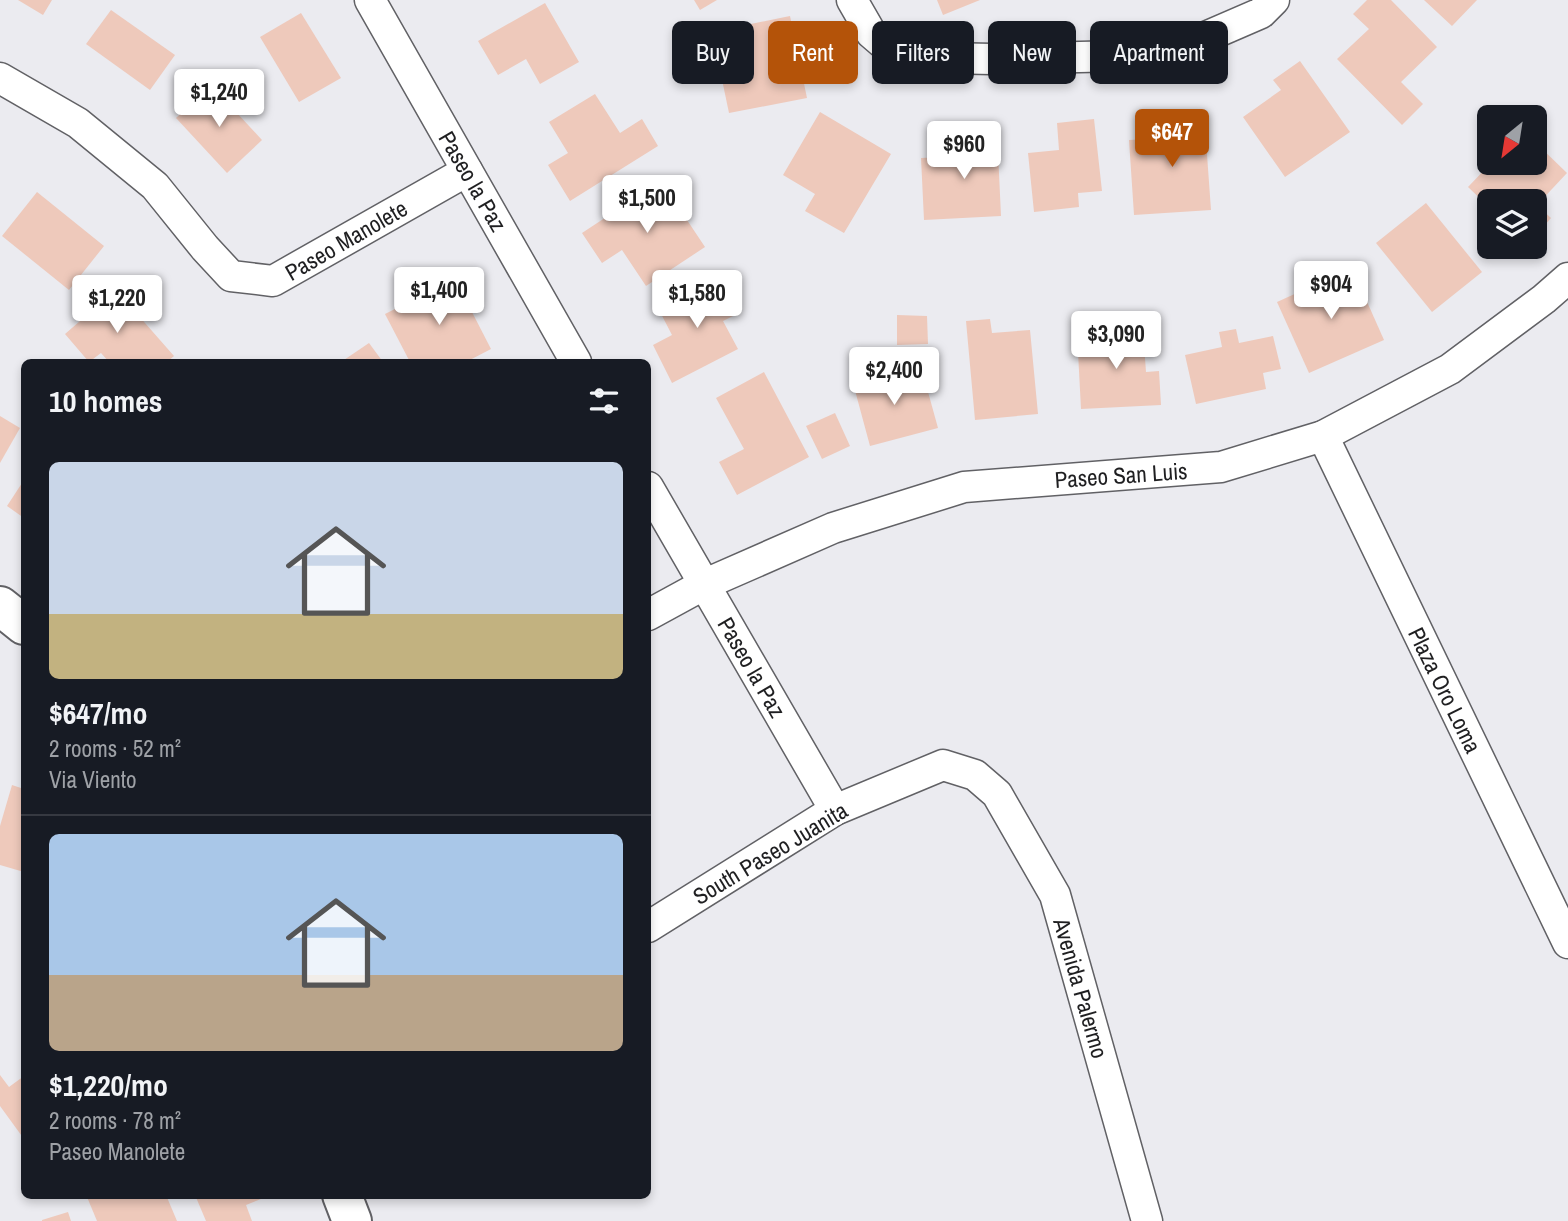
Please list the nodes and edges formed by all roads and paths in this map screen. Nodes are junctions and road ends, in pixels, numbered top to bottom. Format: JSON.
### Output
{"nodes":[{"id":1,"x":370,"y":0,"type":"edge"},
{"id":2,"x":852,"y":0,"type":"edge"},
{"id":3,"x":1274,"y":0,"type":"edge"},
{"id":4,"x":0,"y":78,"type":"edge"},
{"id":5,"x":467,"y":171,"type":"junction"},
{"id":6,"x":1568,"y":278,"type":"edge"},
{"id":7,"x":574,"y":359,"type":"edge"},
{"id":8,"x":1323,"y":436,"type":"junction"},
{"id":9,"x":651,"y":492,"type":"edge"},
{"id":10,"x":704,"y":585,"type":"junction"},
{"id":11,"x":0,"y":606,"type":"edge"},
{"id":12,"x":651,"y":613,"type":"edge"},
{"id":13,"x":21,"y":623,"type":"edge"},
{"id":14,"x":975,"y":775,"type":"joint"},
{"id":15,"x":835,"y":810,"type":"junction"},
{"id":16,"x":651,"y":925,"type":"edge"},
{"id":17,"x":1568,"y":943,"type":"edge"},
{"id":18,"x":344,"y":1199,"type":"edge"},
{"id":19,"x":352,"y":1221,"type":"edge"},
{"id":20,"x":1147,"y":1221,"type":"edge"}],
"edges":[{"from":1,"to":5,"type":"street","name":"Paseo la Paz"},
{"from":2,"to":3,"type":"street"},
{"from":4,"to":5,"type":"street","name":"Paseo Manolete"},
{"from":5,"to":7,"type":"street","name":"Paseo la Paz"},
{"from":6,"to":8,"type":"street","name":"Paseo San Luis"},
{"from":8,"to":10,"type":"street","name":"Paseo San Luis"},
{"from":8,"to":17,"type":"street","name":"Plaza Oro Loma"},
{"from":9,"to":10,"type":"street","name":"Paseo la Paz"},
{"from":10,"to":12,"type":"street","name":"Paseo San Luis"},
{"from":10,"to":15,"type":"street","name":"Paseo la Paz"},
{"from":11,"to":13,"type":"street"},
{"from":14,"to":15,"type":"street","name":"South Paseo Juanita"},
{"from":14,"to":20,"type":"street","name":"Avenida Palermo"},
{"from":15,"to":16,"type":"street","name":"South Paseo Juanita"},
{"from":18,"to":19,"type":"street"}]}
